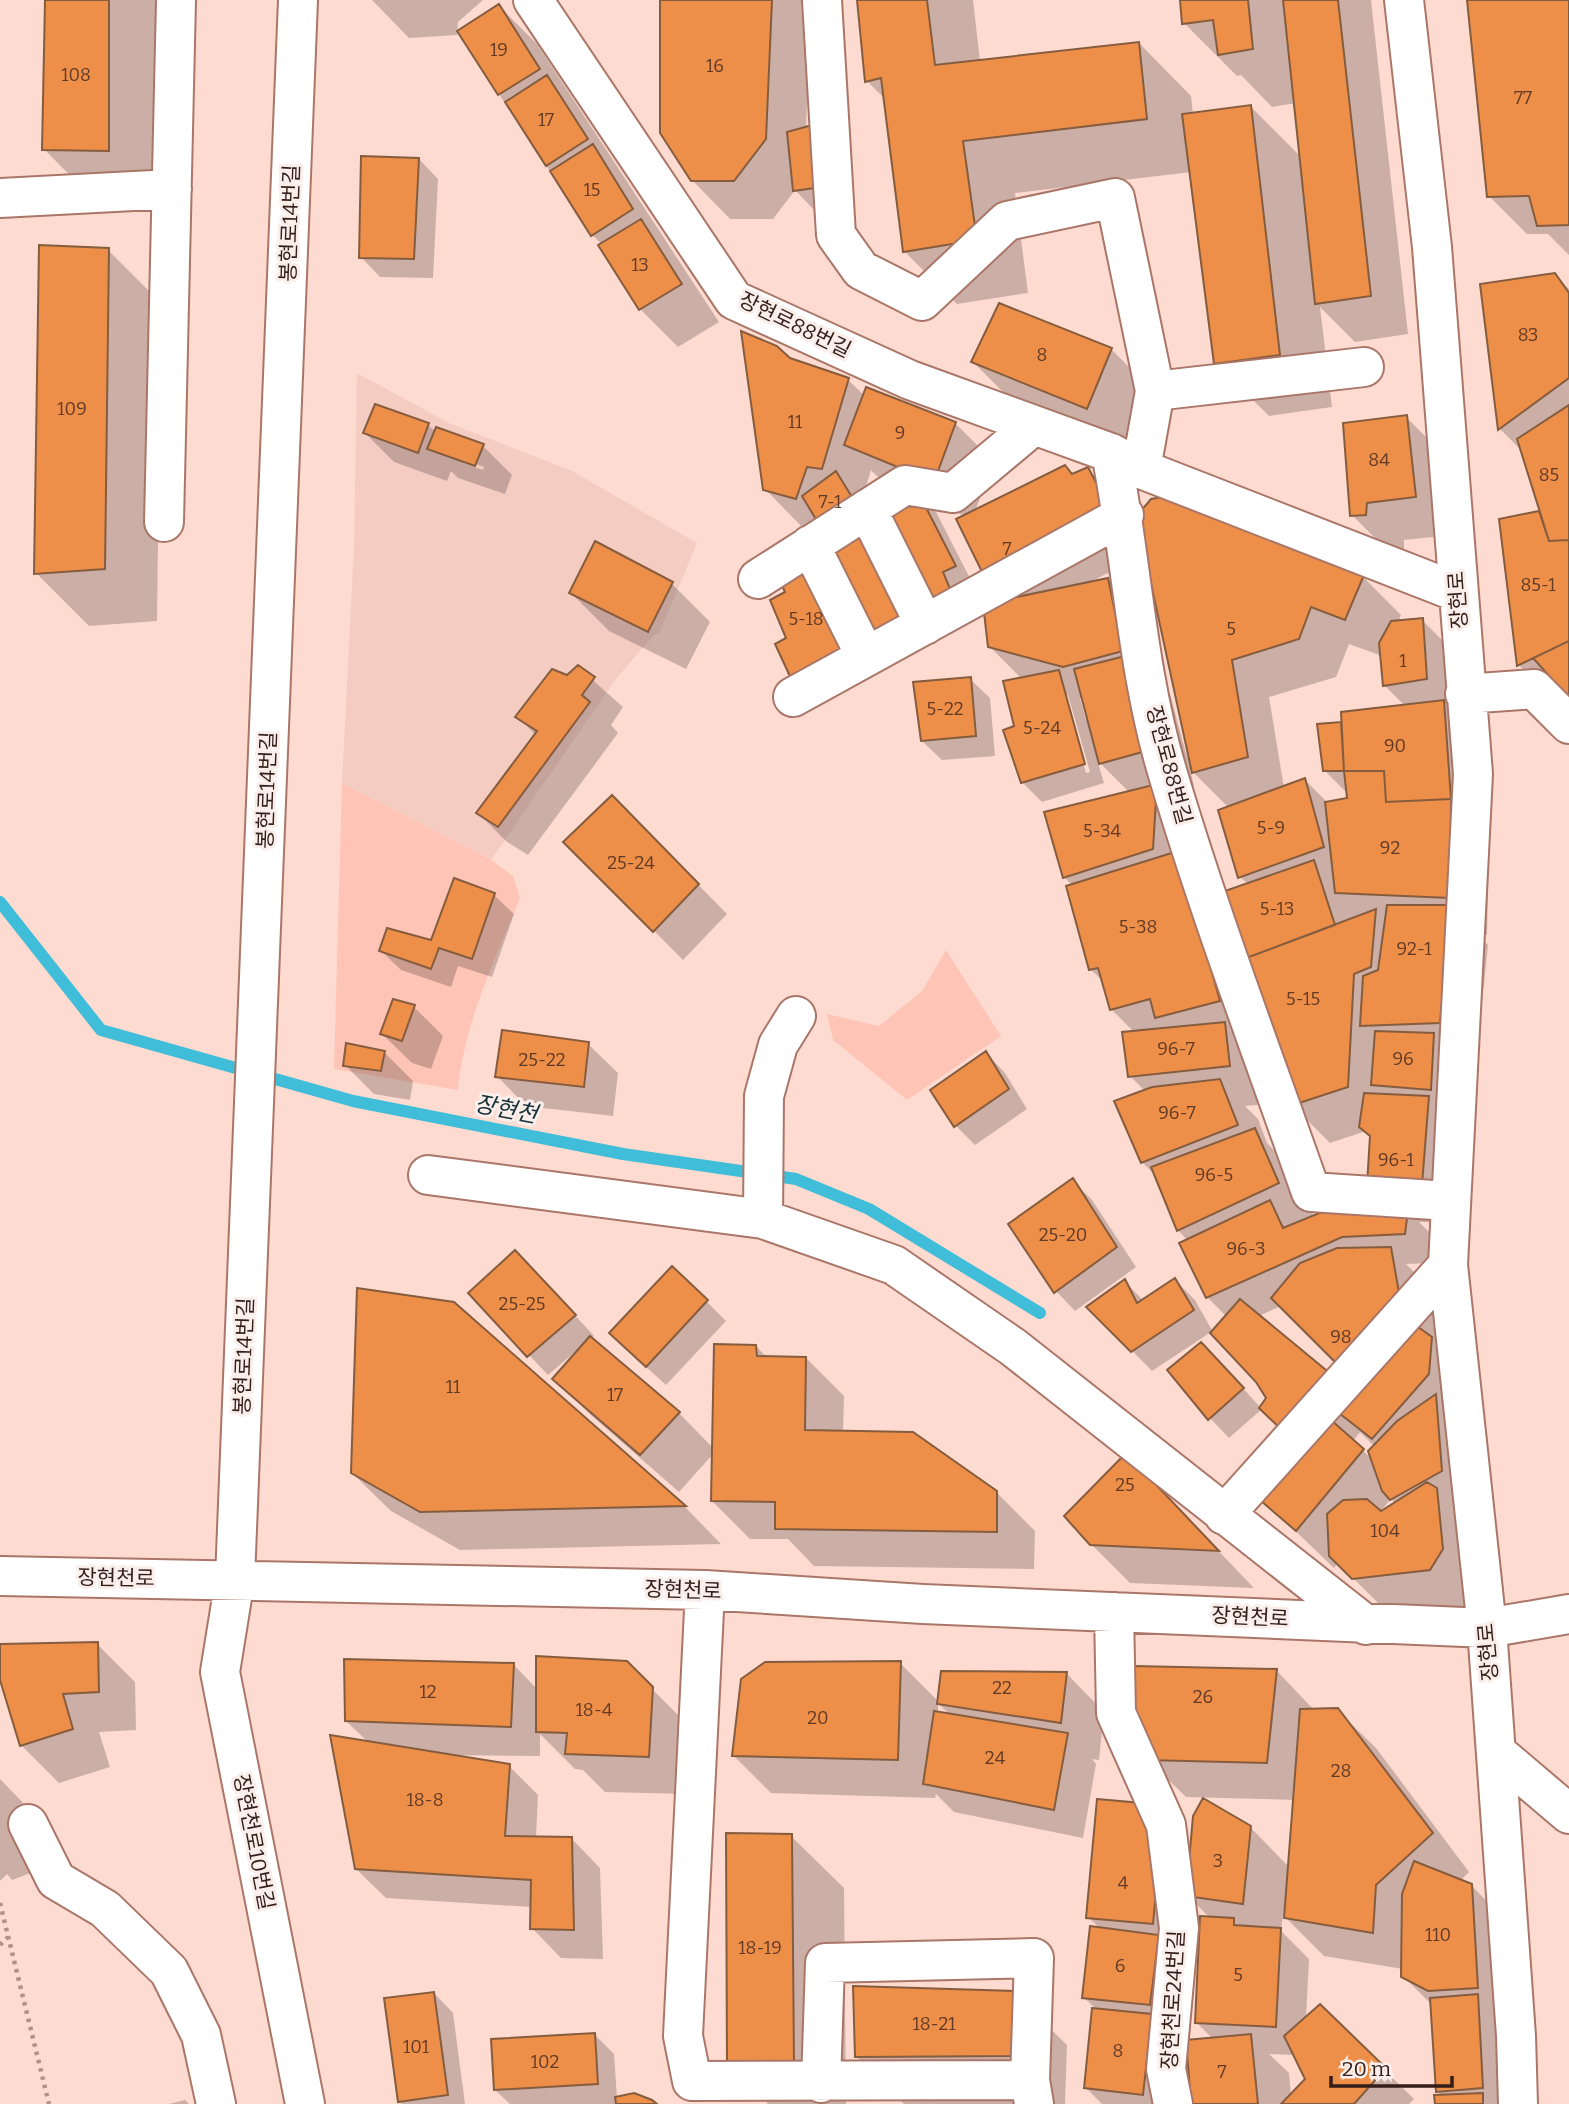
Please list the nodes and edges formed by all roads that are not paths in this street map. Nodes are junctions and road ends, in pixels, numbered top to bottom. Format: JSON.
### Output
{"nodes":[{"id":1,"x":176,"y":0,"type":"edge"},
{"id":2,"x":298,"y":0,"type":"edge"},
{"id":3,"x":533,"y":0,"type":"edge"},
{"id":4,"x":822,"y":0,"type":"edge"},
{"id":5,"x":1404,"y":0,"type":"edge"},
{"id":6,"x":172,"y":189,"type":"junction"},
{"id":7,"x":0,"y":198,"type":"edge"},
{"id":8,"x":1364,"y":367,"type":"dead end"},
{"id":9,"x":1155,"y":391,"type":"junction"},
{"id":10,"x":1033,"y":426,"type":"junction"},
{"id":11,"x":1126,"y":461,"type":"junction"},
{"id":12,"x":867,"y":509,"type":"junction"},
{"id":13,"x":1124,"y":515,"type":"junction"},
{"id":14,"x":164,"y":522,"type":"dead end"},
{"id":15,"x":810,"y":545,"type":"junction"},
{"id":16,"x":758,"y":579,"type":"dead end"},
{"id":17,"x":1457,"y":592,"type":"junction"},
{"id":18,"x":925,"y":625,"type":"junction"},
{"id":19,"x":866,"y":657,"type":"junction"},
{"id":20,"x":1465,"y":694,"type":"junction"},
{"id":21,"x":793,"y":697,"type":"dead end"},
{"id":22,"x":1569,"y":724,"type":"edge"},
{"id":23,"x":796,"y":1016,"type":"dead end"},
{"id":24,"x":428,"y":1175,"type":"dead end"},
{"id":25,"x":1449,"y":1201,"type":"junction"},
{"id":26,"x":762,"y":1219,"type":"junction"},
{"id":27,"x":1448,"y":1265,"type":"junction"},
{"id":28,"x":1224,"y":1515,"type":"junction"},
{"id":29,"x":0,"y":1576,"type":"edge"},
{"id":30,"x":235,"y":1580,"type":"junction"},
{"id":31,"x":705,"y":1590,"type":"junction"},
{"id":32,"x":1114,"y":1612,"type":"junction"},
{"id":33,"x":1569,"y":1614,"type":"edge"},
{"id":34,"x":1366,"y":1625,"type":"junction"},
{"id":35,"x":1487,"y":1628,"type":"junction"},
{"id":36,"x":1496,"y":1752,"type":"junction"},
{"id":37,"x":1569,"y":1814,"type":"edge"},
{"id":38,"x":28,"y":1824,"type":"dead end"},
{"id":39,"x":821,"y":2082,"type":"junction"},
{"id":40,"x":1032,"y":2092,"type":"edge"},
{"id":41,"x":694,"y":2093,"type":"edge"},
{"id":42,"x":216,"y":2104,"type":"edge"},
{"id":43,"x":305,"y":2104,"type":"edge"},
{"id":44,"x":1173,"y":2104,"type":"edge"},
{"id":45,"x":1518,"y":2104,"type":"edge"}],
"edges":[{"from":1,"to":6,"type":"street"},
{"from":2,"to":30,"type":"street","name":"봉현로14번길"},
{"from":3,"to":10,"type":"street","name":"장현로88번길"},
{"from":4,"to":9,"type":"street"},
{"from":5,"to":17,"type":"street","name":"장현로"},
{"from":6,"to":7,"type":"street"},
{"from":6,"to":14,"type":"street"},
{"from":8,"to":9,"type":"street"},
{"from":9,"to":11,"type":"street"},
{"from":10,"to":11,"type":"street","name":"장현로88번길"},
{"from":10,"to":12,"type":"street"},
{"from":11,"to":13,"type":"street","name":"장현로88번길"},
{"from":11,"to":17,"type":"street","name":"장현로88번길"},
{"from":12,"to":15,"type":"street"},
{"from":12,"to":18,"type":"street"},
{"from":13,"to":18,"type":"street"},
{"from":13,"to":25,"type":"street","name":"장현로88번길"},
{"from":15,"to":16,"type":"street"},
{"from":15,"to":19,"type":"street"},
{"from":17,"to":20,"type":"street","name":"장현로"},
{"from":18,"to":19,"type":"street"},
{"from":19,"to":21,"type":"street"},
{"from":20,"to":22,"type":"street"},
{"from":20,"to":25,"type":"street","name":"장현로"},
{"from":23,"to":26,"type":"street"},
{"from":24,"to":26,"type":"street"},
{"from":25,"to":27,"type":"street","name":"장현로"},
{"from":26,"to":28,"type":"street"},
{"from":27,"to":28,"type":"street"},
{"from":27,"to":35,"type":"street","name":"장현로"},
{"from":28,"to":34,"type":"street"},
{"from":29,"to":30,"type":"street","name":"장현천로"},
{"from":30,"to":31,"type":"street","name":"장현천로"},
{"from":30,"to":43,"type":"street","name":"장현천로10번길"},
{"from":31,"to":32,"type":"street","name":"장현천로"},
{"from":31,"to":41,"type":"street"},
{"from":32,"to":34,"type":"street","name":"장현천로"},
{"from":32,"to":44,"type":"street","name":"장현천로24번길"},
{"from":33,"to":35,"type":"street","name":"장현천로"},
{"from":34,"to":35,"type":"street","name":"장현천로"},
{"from":35,"to":36,"type":"street","name":"장현로"},
{"from":36,"to":37,"type":"street"},
{"from":36,"to":45,"type":"street","name":"장현로"},
{"from":38,"to":42,"type":"street"},
{"from":39,"to":40,"type":"street"},
{"from":39,"to":40,"type":"street"},
{"from":39,"to":41,"type":"street"}]}
